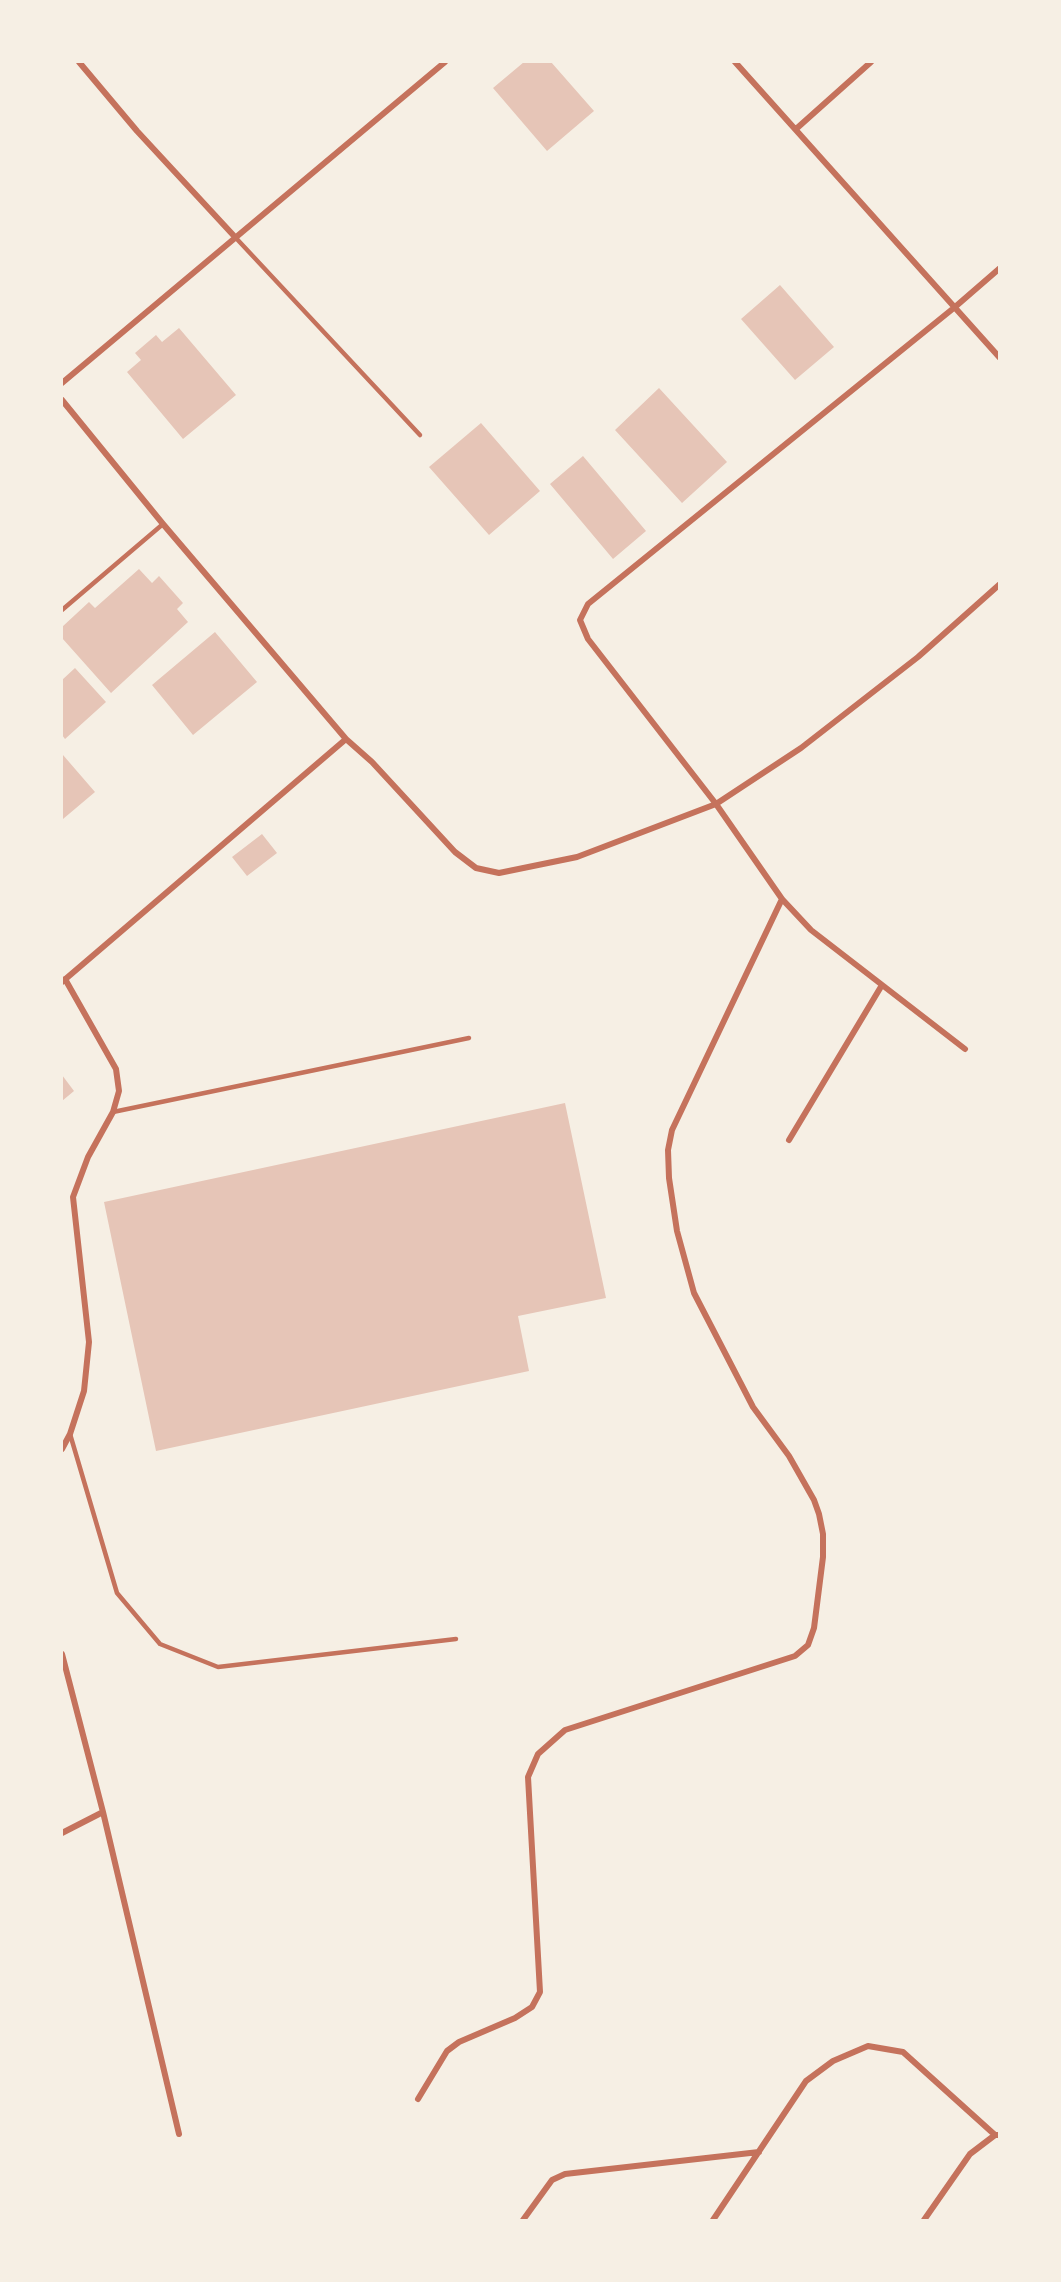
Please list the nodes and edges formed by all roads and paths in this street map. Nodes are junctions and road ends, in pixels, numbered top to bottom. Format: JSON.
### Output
{"nodes":[{"id":1,"x":80,"y":62,"type":"edge"},
{"id":2,"x":445,"y":62,"type":"edge"},
{"id":3,"x":735,"y":62,"type":"edge"},
{"id":4,"x":871,"y":62,"type":"edge"},
{"id":5,"x":796,"y":129,"type":"junction"},
{"id":6,"x":235,"y":237,"type":"junction"},
{"id":7,"x":999,"y":268,"type":"edge"},
{"id":8,"x":955,"y":307,"type":"junction"},
{"id":9,"x":999,"y":358,"type":"edge"},
{"id":10,"x":62,"y":383,"type":"edge"},
{"id":11,"x":62,"y":400,"type":"edge"},
{"id":12,"x":420,"y":435,"type":"dead end"},
{"id":13,"x":164,"y":524,"type":"junction"},
{"id":14,"x":999,"y":584,"type":"edge"},
{"id":15,"x":62,"y":610,"type":"edge"},
{"id":16,"x":346,"y":739,"type":"junction"},
{"id":17,"x":716,"y":804,"type":"junction"},
{"id":18,"x":782,"y":899,"type":"junction"},
{"id":19,"x":63,"y":980,"type":"edge"},
{"id":20,"x":882,"y":985,"type":"junction"},
{"id":21,"x":469,"y":1038,"type":"dead end"},
{"id":22,"x":965,"y":1049,"type":"dead end"},
{"id":23,"x":113,"y":1112,"type":"junction"},
{"id":24,"x":789,"y":1140,"type":"dead end"},
{"id":25,"x":70,"y":1434,"type":"junction"},
{"id":26,"x":62,"y":1449,"type":"edge"},
{"id":27,"x":456,"y":1639,"type":"dead end"},
{"id":28,"x":62,"y":1654,"type":"edge"},
{"id":29,"x":103,"y":1812,"type":"junction"},
{"id":30,"x":62,"y":1833,"type":"edge"},
{"id":31,"x":418,"y":2099,"type":"dead end"},
{"id":32,"x":179,"y":2134,"type":"dead end"},
{"id":33,"x":997,"y":2135,"type":"edge"},
{"id":34,"x":759,"y":2152,"type":"junction"},
{"id":35,"x":523,"y":2220,"type":"edge"},
{"id":36,"x":713,"y":2220,"type":"edge"},
{"id":37,"x":924,"y":2220,"type":"edge"}],
"edges":[{"from":1,"to":6,"type":"street"},
{"from":2,"to":6,"type":"street"},
{"from":3,"to":5,"type":"street"},
{"from":4,"to":5,"type":"street"},
{"from":5,"to":8,"type":"street"},
{"from":6,"to":10,"type":"street"},
{"from":6,"to":12,"type":"lane"},
{"from":7,"to":8,"type":"street"},
{"from":8,"to":9,"type":"street"},
{"from":8,"to":17,"type":"street"},
{"from":11,"to":13,"type":"street"},
{"from":13,"to":15,"type":"lane"},
{"from":13,"to":16,"type":"street"},
{"from":14,"to":17,"type":"street"},
{"from":16,"to":17,"type":"street"},
{"from":16,"to":19,"type":"street"},
{"from":17,"to":18,"type":"street"},
{"from":18,"to":20,"type":"street"},
{"from":18,"to":31,"type":"street"},
{"from":19,"to":23,"type":"street"},
{"from":20,"to":22,"type":"street"},
{"from":20,"to":24,"type":"street"},
{"from":21,"to":23,"type":"lane"},
{"from":23,"to":25,"type":"street"},
{"from":25,"to":26,"type":"street"},
{"from":25,"to":27,"type":"lane"},
{"from":28,"to":29,"type":"street"},
{"from":29,"to":30,"type":"street"},
{"from":29,"to":32,"type":"street"},
{"from":33,"to":34,"type":"street"},
{"from":33,"to":37,"type":"street"},
{"from":34,"to":35,"type":"street"},
{"from":34,"to":36,"type":"street"}]}
